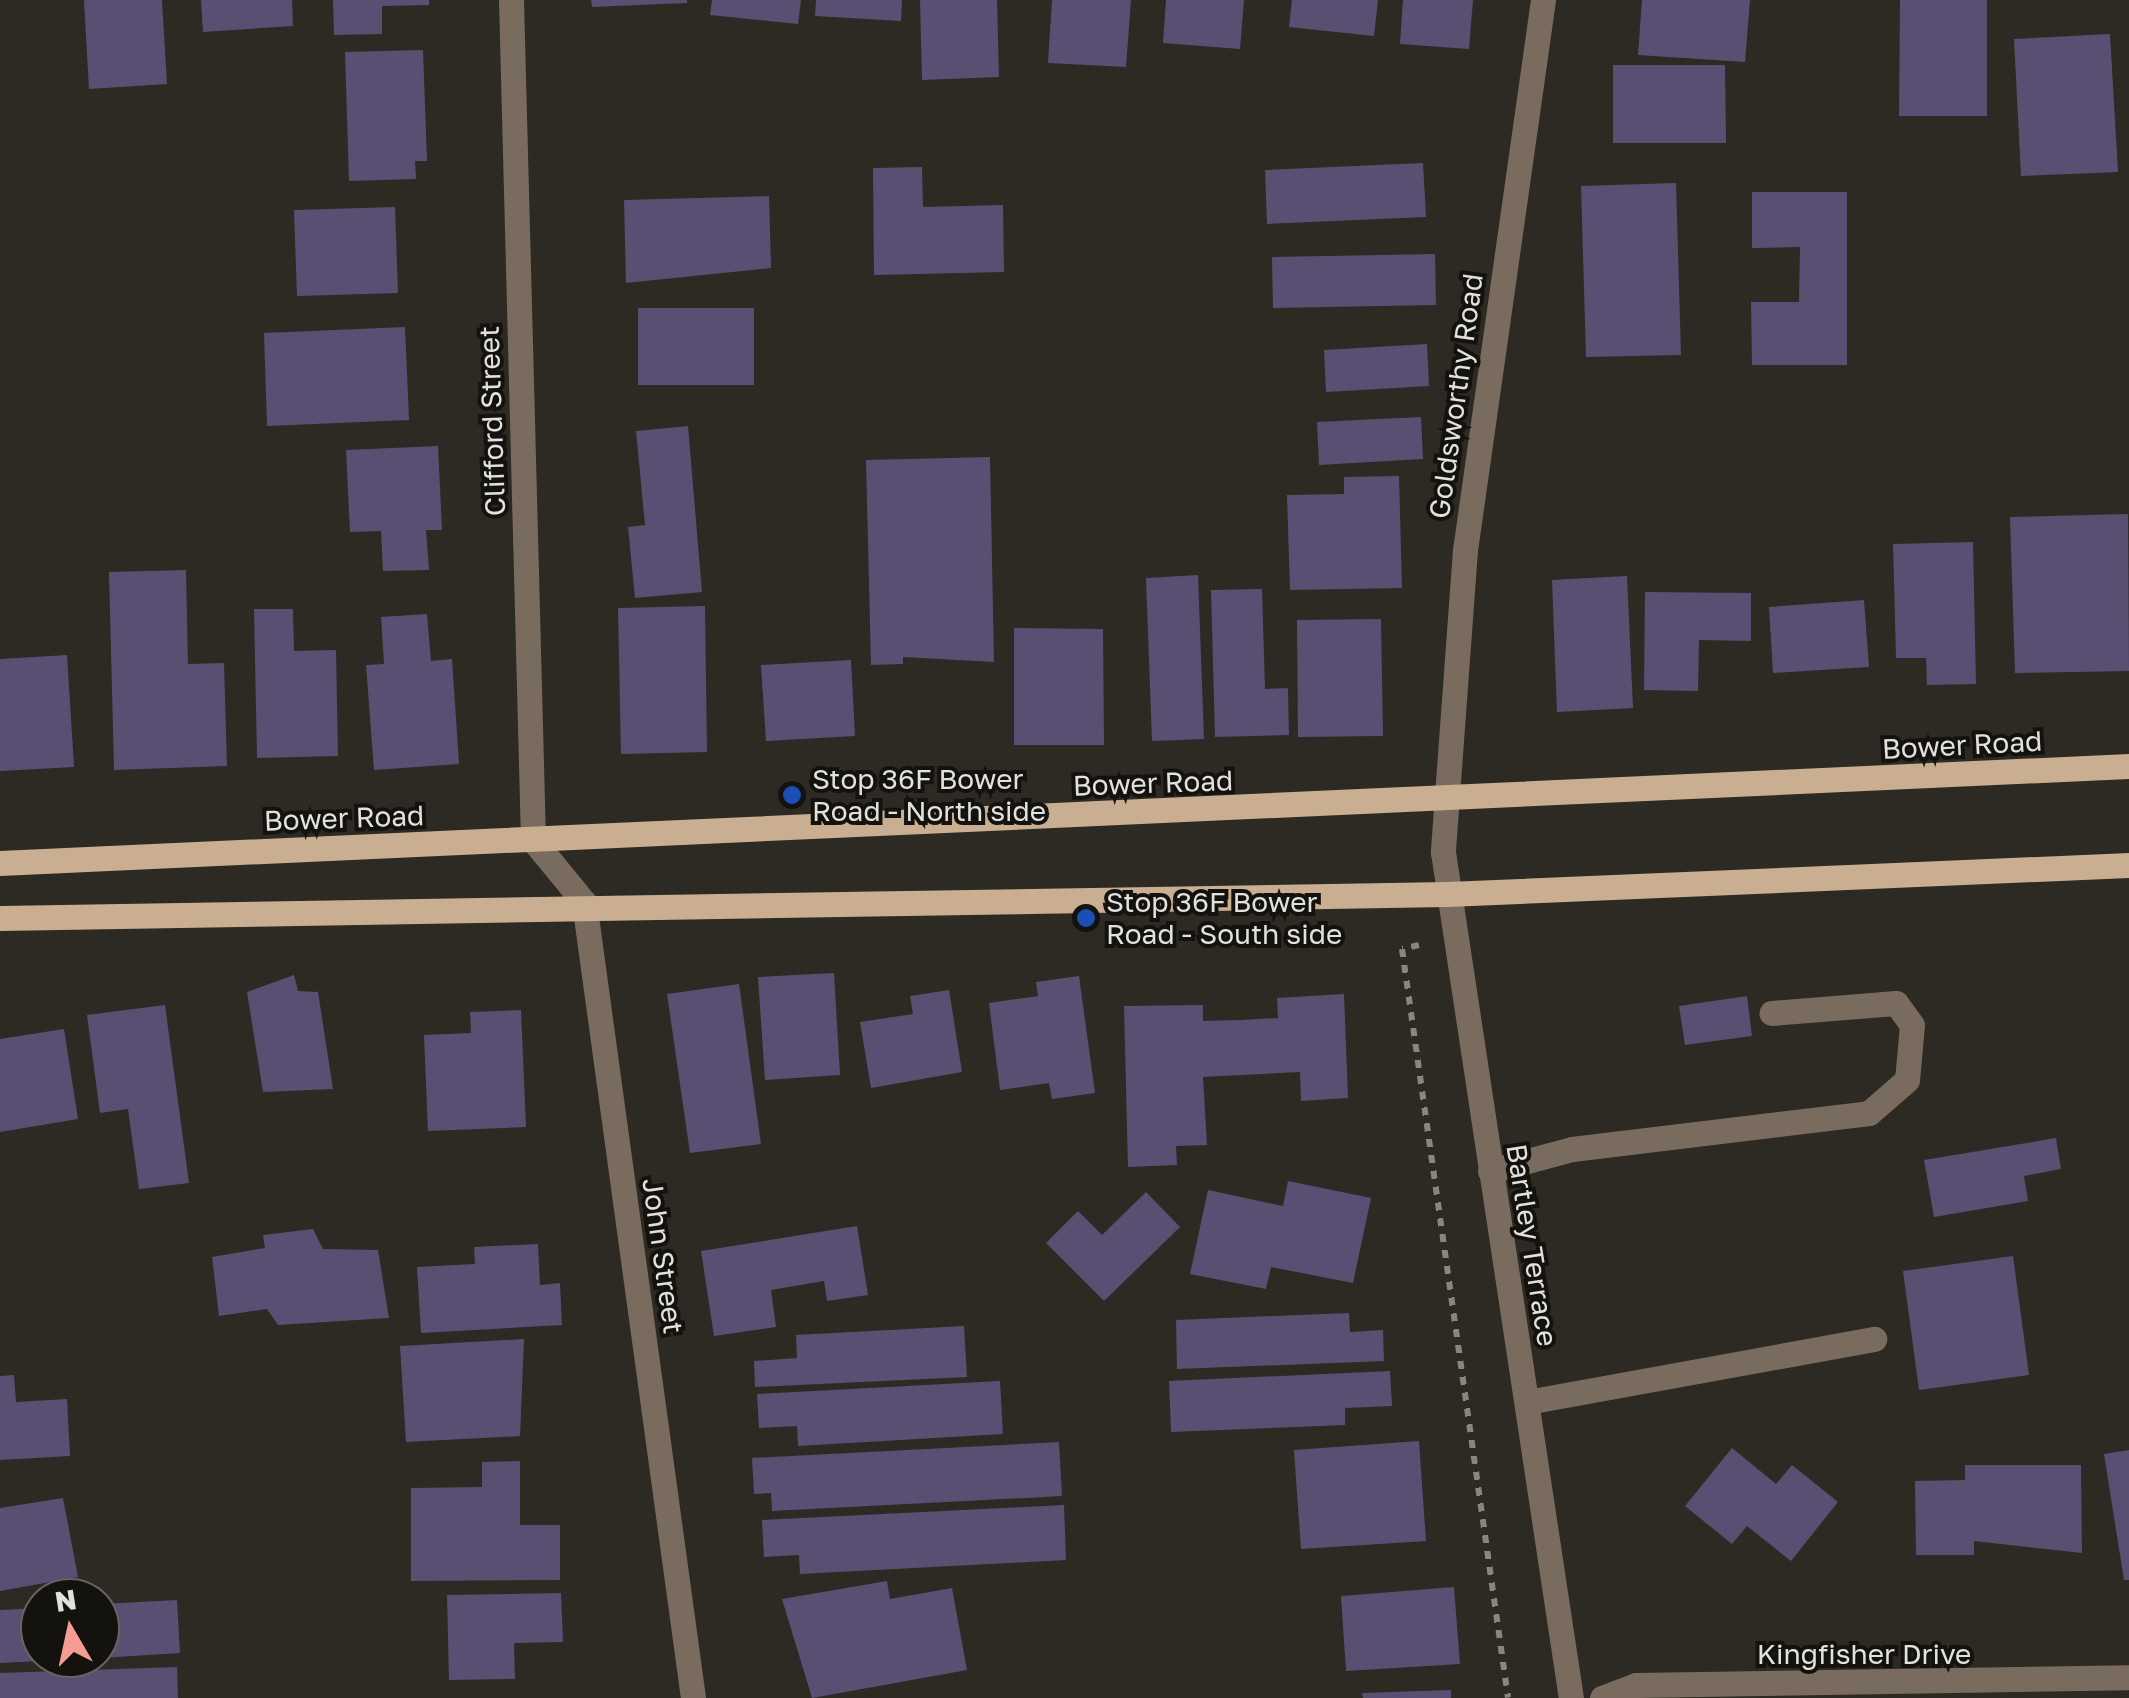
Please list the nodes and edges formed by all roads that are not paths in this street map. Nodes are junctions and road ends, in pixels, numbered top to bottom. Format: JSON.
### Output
{"nodes":[{"id":1,"x":511,"y":0,"type":"edge"},
{"id":2,"x":1542,"y":0,"type":"edge"},
{"id":3,"x":2129,"y":766,"type":"edge"},
{"id":4,"x":1444,"y":802,"type":"junction"},
{"id":5,"x":533,"y":840,"type":"junction"},
{"id":6,"x":0,"y":863,"type":"edge"},
{"id":7,"x":2129,"y":866,"type":"edge"},
{"id":8,"x":1447,"y":894,"type":"junction"},
{"id":9,"x":584,"y":902,"type":"junction"},
{"id":10,"x":0,"y":918,"type":"edge"},
{"id":11,"x":1771,"y":1013,"type":"dead end"},
{"id":12,"x":1490,"y":1171,"type":"junction"},
{"id":13,"x":1874,"y":1339,"type":"dead end"},
{"id":14,"x":1527,"y":1402,"type":"junction"},
{"id":15,"x":2129,"y":1677,"type":"edge"},
{"id":16,"x":693,"y":1698,"type":"edge"},
{"id":17,"x":1571,"y":1698,"type":"edge"},
{"id":18,"x":1602,"y":1698,"type":"edge"}],
"edges":[{"from":1,"to":5,"type":"street","name":"Clifford Street"},
{"from":2,"to":4,"type":"street","name":"Goldsworthy Road"},
{"from":3,"to":4,"type":"main road","name":"Bower Road"},
{"from":4,"to":5,"type":"main road","name":"Bower Road"},
{"from":4,"to":8,"type":"street","name":"Bartley Terrace"},
{"from":5,"to":6,"type":"main road","name":"Bower Road"},
{"from":5,"to":9,"type":"street"},
{"from":7,"to":8,"type":"main road"},
{"from":8,"to":9,"type":"main road"},
{"from":8,"to":12,"type":"street","name":"Bartley Terrace"},
{"from":9,"to":10,"type":"main road"},
{"from":9,"to":16,"type":"street","name":"John Street"},
{"from":11,"to":12,"type":"street"},
{"from":12,"to":14,"type":"street","name":"Bartley Terrace"},
{"from":13,"to":14,"type":"street"},
{"from":14,"to":17,"type":"street","name":"Bartley Terrace"},
{"from":15,"to":18,"type":"street","name":"Kingfisher Drive"}]}
